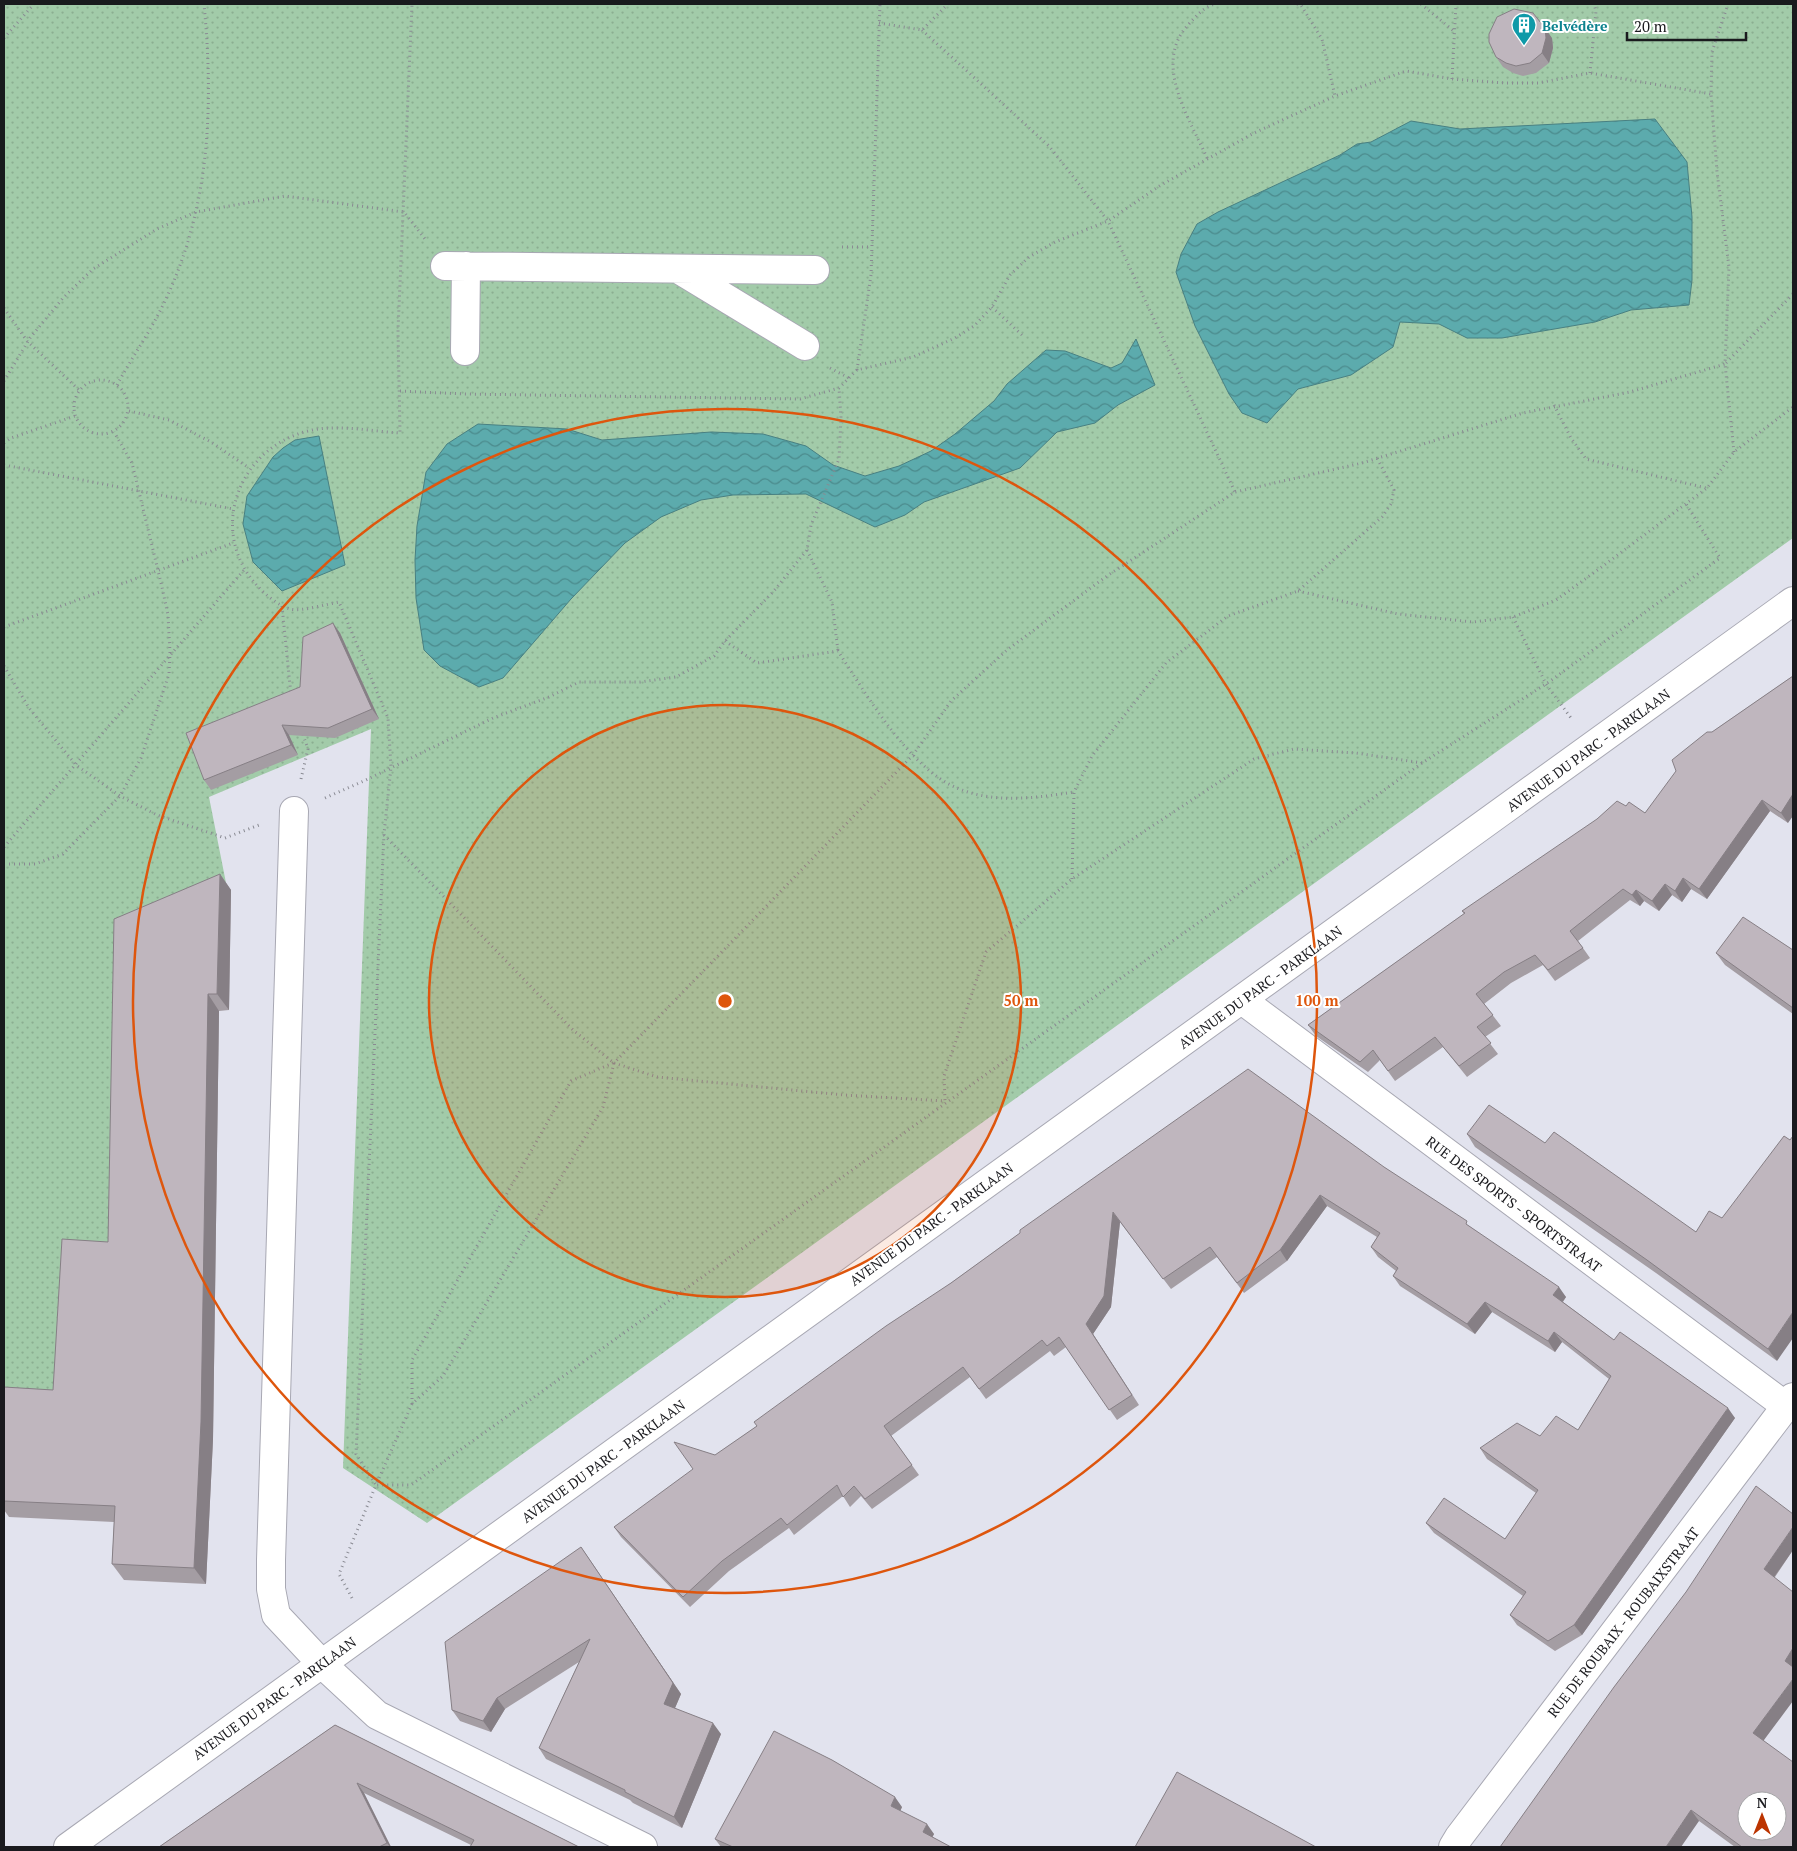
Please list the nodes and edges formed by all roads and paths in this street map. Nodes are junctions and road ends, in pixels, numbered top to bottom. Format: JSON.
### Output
{"nodes":[{"id":1,"x":34,"y":4,"type":"edge"},
{"id":2,"x":204,"y":4,"type":"edge"},
{"id":3,"x":412,"y":4,"type":"edge"},
{"id":4,"x":880,"y":4,"type":"edge"},
{"id":5,"x":948,"y":4,"type":"edge"},
{"id":6,"x":1215,"y":4,"type":"edge"},
{"id":7,"x":1300,"y":4,"type":"edge"},
{"id":8,"x":1420,"y":4,"type":"edge"},
{"id":9,"x":1456,"y":4,"type":"edge"},
{"id":10,"x":1594,"y":4,"type":"edge"},
{"id":11,"x":1728,"y":4,"type":"edge"},
{"id":12,"x":879,"y":22,"type":"junction"},
{"id":13,"x":922,"y":30,"type":"junction"},
{"id":14,"x":1455,"y":32,"type":"junction"},
{"id":15,"x":4,"y":38,"type":"edge"},
{"id":16,"x":1590,"y":73,"type":"junction"},
{"id":17,"x":1452,"y":79,"type":"junction"},
{"id":18,"x":1711,"y":94,"type":"junction"},
{"id":19,"x":1335,"y":96,"type":"junction"},
{"id":20,"x":1207,"y":158,"type":"junction"},
{"id":21,"x":196,"y":212,"type":"junction"},
{"id":22,"x":404,"y":212,"type":"junction"},
{"id":23,"x":1108,"y":221,"type":"junction"},
{"id":24,"x":872,"y":247,"type":"junction"},
{"id":25,"x":838,"y":248,"type":"dead end"},
{"id":26,"x":677,"y":268,"type":"junction"},
{"id":27,"x":815,"y":270,"type":"dead end"},
{"id":28,"x":1793,"y":294,"type":"edge"},
{"id":29,"x":992,"y":307,"type":"junction"},
{"id":30,"x":4,"y":308,"type":"edge"},
{"id":31,"x":1023,"y":336,"type":"dead end"},
{"id":32,"x":27,"y":342,"type":"junction"},
{"id":33,"x":805,"y":346,"type":"dead end"},
{"id":34,"x":465,"y":351,"type":"dead end"},
{"id":35,"x":1725,"y":364,"type":"junction"},
{"id":36,"x":826,"y":365,"type":"dead end"},
{"id":37,"x":857,"y":370,"type":"junction"},
{"id":38,"x":849,"y":378,"type":"junction"},
{"id":39,"x":4,"y":382,"type":"edge"},
{"id":40,"x":117,"y":385,"type":"junction"},
{"id":41,"x":839,"y":388,"type":"junction"},
{"id":42,"x":79,"y":390,"type":"junction"},
{"id":43,"x":400,"y":391,"type":"junction"},
{"id":44,"x":1554,"y":405,"type":"junction"},
{"id":45,"x":1793,"y":407,"type":"edge"},
{"id":46,"x":129,"y":411,"type":"junction"},
{"id":47,"x":75,"y":416,"type":"junction"},
{"id":48,"x":114,"y":432,"type":"junction"},
{"id":49,"x":4,"y":443,"type":"edge"},
{"id":50,"x":1734,"y":452,"type":"junction"},
{"id":51,"x":1377,"y":458,"type":"junction"},
{"id":52,"x":4,"y":465,"type":"edge"},
{"id":53,"x":250,"y":468,"type":"junction"},
{"id":54,"x":1707,"y":488,"type":"junction"},
{"id":55,"x":138,"y":490,"type":"junction"},
{"id":56,"x":1235,"y":492,"type":"junction"},
{"id":57,"x":1686,"y":504,"type":"junction"},
{"id":58,"x":233,"y":509,"type":"junction"},
{"id":59,"x":234,"y":543,"type":"junction"},
{"id":60,"x":807,"y":550,"type":"junction"},
{"id":61,"x":244,"y":570,"type":"junction"},
{"id":62,"x":158,"y":571,"type":"junction"},
{"id":63,"x":1298,"y":590,"type":"junction"},
{"id":64,"x":1793,"y":601,"type":"edge"},
{"id":65,"x":282,"y":606,"type":"junction"},
{"id":66,"x":1513,"y":617,"type":"junction"},
{"id":67,"x":4,"y":626,"type":"edge"},
{"id":68,"x":725,"y":641,"type":"junction"},
{"id":69,"x":838,"y":651,"type":"junction"},
{"id":70,"x":170,"y":653,"type":"junction"},
{"id":71,"x":4,"y":666,"type":"edge"},
{"id":72,"x":1546,"y":684,"type":"junction"},
{"id":73,"x":292,"y":704,"type":"edge"},
{"id":74,"x":301,"y":731,"type":"edge"},
{"id":75,"x":1591,"y":748,"type":"junction"},
{"id":76,"x":913,"y":755,"type":"junction"},
{"id":77,"x":1422,"y":762,"type":"junction"},
{"id":78,"x":76,"y":765,"type":"junction"},
{"id":79,"x":391,"y":767,"type":"junction"},
{"id":80,"x":1074,"y":792,"type":"junction"},
{"id":81,"x":120,"y":796,"type":"junction"},
{"id":82,"x":294,"y":811,"type":"junction"},
{"id":83,"x":384,"y":834,"type":"junction"},
{"id":84,"x":225,"y":838,"type":"dead end"},
{"id":85,"x":4,"y":847,"type":"edge"},
{"id":86,"x":4,"y":864,"type":"edge"},
{"id":87,"x":1072,"y":879,"type":"junction"},
{"id":88,"x":1242,"y":1000,"type":"junction"},
{"id":89,"x":614,"y":1063,"type":"junction"},
{"id":90,"x":945,"y":1101,"type":"junction"},
{"id":91,"x":1790,"y":1402,"type":"edge"},
{"id":92,"x":412,"y":1404,"type":"junction"},
{"id":93,"x":376,"y":1485,"type":"junction"},
{"id":94,"x":369,"y":1630,"type":"junction"},
{"id":95,"x":322,"y":1664,"type":"junction"},
{"id":96,"x":68,"y":1847,"type":"edge"},
{"id":97,"x":643,"y":1847,"type":"edge"},
{"id":98,"x":1453,"y":1847,"type":"edge"}],
"edges":[{"from":1,"to":15,"type":"path"},
{"from":2,"to":21,"type":"path"},
{"from":3,"to":22,"type":"path"},
{"from":4,"to":12,"type":"path"},
{"from":5,"to":13,"type":"path"},
{"from":6,"to":20,"type":"path"},
{"from":7,"to":19,"type":"path"},
{"from":8,"to":14,"type":"path"},
{"from":9,"to":14,"type":"path"},
{"from":10,"to":16,"type":"path"},
{"from":11,"to":18,"type":"path"},
{"from":12,"to":13,"type":"path"},
{"from":12,"to":24,"type":"path"},
{"from":13,"to":23,"type":"path"},
{"from":14,"to":17,"type":"path"},
{"from":16,"to":17,"type":"path"},
{"from":16,"to":18,"type":"path"},
{"from":17,"to":19,"type":"path"},
{"from":18,"to":35,"type":"path"},
{"from":19,"to":20,"type":"path"},
{"from":20,"to":23,"type":"path"},
{"from":21,"to":22,"type":"path"},
{"from":21,"to":32,"type":"path"},
{"from":21,"to":40,"type":"path"},
{"from":22,"to":43,"type":"path"},
{"from":23,"to":29,"type":"path"},
{"from":23,"to":56,"type":"path"},
{"from":24,"to":25,"type":"path"},
{"from":24,"to":37,"type":"path"},
{"from":26,"to":27,"type":"street"},
{"from":26,"to":33,"type":"street"},
{"from":26,"to":34,"type":"street"},
{"from":28,"to":35,"type":"path"},
{"from":29,"to":31,"type":"path"},
{"from":29,"to":37,"type":"path"},
{"from":30,"to":32,"type":"path"},
{"from":32,"to":39,"type":"path"},
{"from":32,"to":42,"type":"path"},
{"from":35,"to":44,"type":"path"},
{"from":35,"to":50,"type":"path"},
{"from":36,"to":38,"type":"path"},
{"from":37,"to":38,"type":"path"},
{"from":38,"to":41,"type":"path"},
{"from":40,"to":42,"type":"path"},
{"from":40,"to":46,"type":"path"},
{"from":41,"to":43,"type":"path"},
{"from":41,"to":60,"type":"path"},
{"from":42,"to":47,"type":"path"},
{"from":43,"to":53,"type":"path"},
{"from":44,"to":51,"type":"path"},
{"from":44,"to":54,"type":"path"},
{"from":45,"to":50,"type":"path"},
{"from":46,"to":48,"type":"path"},
{"from":46,"to":53,"type":"path"},
{"from":47,"to":48,"type":"path"},
{"from":47,"to":49,"type":"path"},
{"from":48,"to":55,"type":"path"},
{"from":50,"to":54,"type":"path"},
{"from":51,"to":56,"type":"path"},
{"from":51,"to":63,"type":"path"},
{"from":52,"to":55,"type":"path"},
{"from":53,"to":58,"type":"path"},
{"from":54,"to":57,"type":"path"},
{"from":55,"to":58,"type":"path"},
{"from":55,"to":62,"type":"path"},
{"from":56,"to":76,"type":"path"},
{"from":57,"to":66,"type":"path"},
{"from":57,"to":72,"type":"path"},
{"from":58,"to":59,"type":"path"},
{"from":59,"to":61,"type":"path"},
{"from":59,"to":62,"type":"path"},
{"from":60,"to":68,"type":"path"},
{"from":60,"to":69,"type":"path"},
{"from":61,"to":65,"type":"path"},
{"from":61,"to":70,"type":"path"},
{"from":62,"to":67,"type":"path"},
{"from":62,"to":70,"type":"path"},
{"from":63,"to":66,"type":"path"},
{"from":63,"to":80,"type":"path"},
{"from":64,"to":75,"type":"street","name":"AVENUE DU PARC - PARKLAAN"},
{"from":65,"to":73,"type":"path"},
{"from":65,"to":79,"type":"path"},
{"from":66,"to":72,"type":"path"},
{"from":68,"to":69,"type":"path"},
{"from":68,"to":79,"type":"path"},
{"from":69,"to":76,"type":"path"},
{"from":70,"to":78,"type":"path"},
{"from":70,"to":81,"type":"path"},
{"from":71,"to":78,"type":"path"},
{"from":72,"to":75,"type":"path"},
{"from":72,"to":77,"type":"path"},
{"from":74,"to":82,"type":"path"},
{"from":75,"to":88,"type":"street","name":"AVENUE DU PARC - PARKLAAN"},
{"from":76,"to":80,"type":"path"},
{"from":76,"to":89,"type":"path"},
{"from":77,"to":87,"type":"path"},
{"from":77,"to":90,"type":"path"},
{"from":78,"to":81,"type":"path"},
{"from":78,"to":85,"type":"path"},
{"from":79,"to":82,"type":"path"},
{"from":79,"to":83,"type":"path"},
{"from":80,"to":87,"type":"path"},
{"from":81,"to":84,"type":"path"},
{"from":81,"to":86,"type":"path"},
{"from":82,"to":95,"type":"street"},
{"from":83,"to":89,"type":"path"},
{"from":83,"to":93,"type":"path"},
{"from":87,"to":90,"type":"path"},
{"from":88,"to":91,"type":"street","name":"RUE DES SPORTS - SPORTSTRAAT"},
{"from":88,"to":94,"type":"street","name":"AVENUE DU PARC - PARKLAAN"},
{"from":89,"to":90,"type":"path"},
{"from":89,"to":92,"type":"path"},
{"from":89,"to":92,"type":"path"},
{"from":90,"to":93,"type":"path"},
{"from":91,"to":98,"type":"street","name":"RUE DE ROUBAIX - ROUBAIXSTRAAT"},
{"from":92,"to":93,"type":"path"},
{"from":93,"to":94,"type":"path"},
{"from":94,"to":95,"type":"street","name":"AVENUE DU PARC - PARKLAAN"},
{"from":95,"to":96,"type":"street","name":"AVENUE DU PARC - PARKLAAN"},
{"from":95,"to":97,"type":"street"}]}
